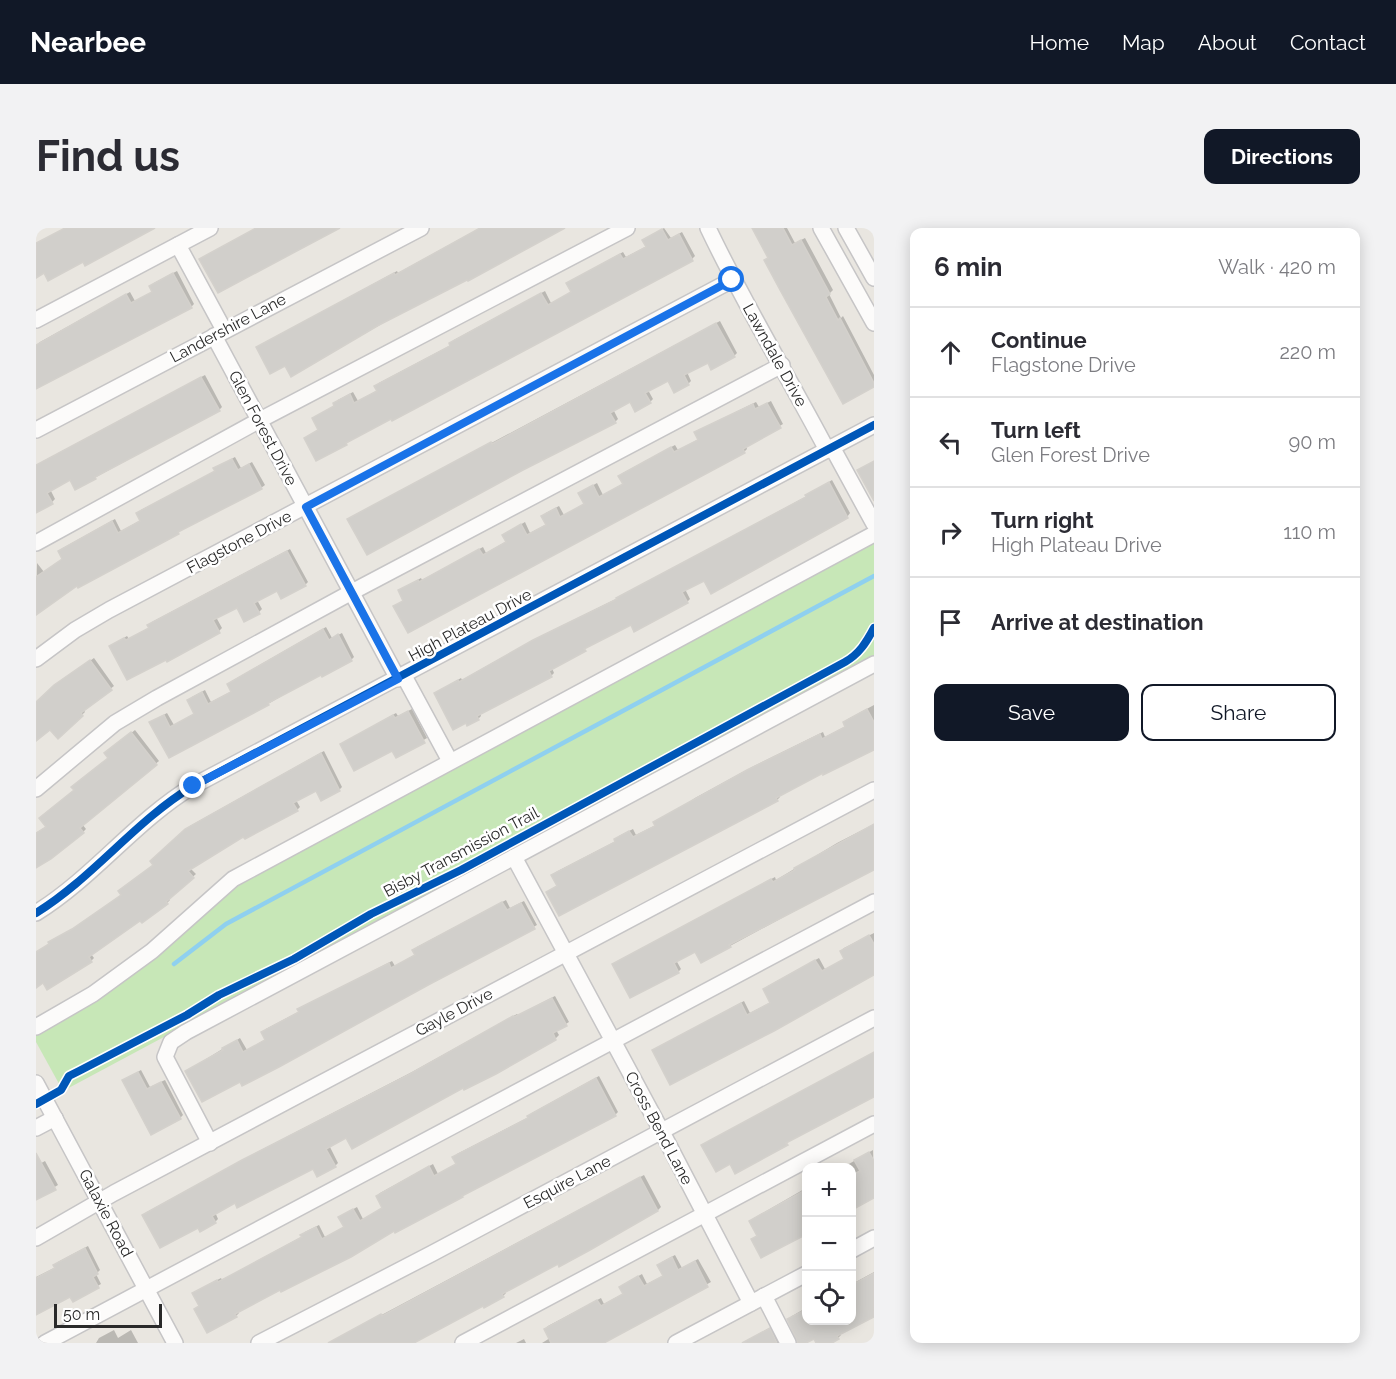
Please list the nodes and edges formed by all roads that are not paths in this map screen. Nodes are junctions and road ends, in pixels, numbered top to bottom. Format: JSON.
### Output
{"nodes":[{"id":1,"x":210,"y":228,"type":"edge"},
{"id":2,"x":421,"y":228,"type":"edge"},
{"id":3,"x":627,"y":228,"type":"edge"},
{"id":4,"x":708,"y":228,"type":"edge"},
{"id":5,"x":821,"y":228,"type":"edge"},
{"id":6,"x":846,"y":228,"type":"edge"},
{"id":7,"x":178,"y":245,"type":"junction"},
{"id":8,"x":874,"y":278,"type":"edge"},
{"id":9,"x":732,"y":280,"type":"junction"},
{"id":10,"x":36,"y":320,"type":"edge"},
{"id":11,"x":874,"y":322,"type":"edge"},
{"id":12,"x":219,"y":333,"type":"junction"},
{"id":13,"x":782,"y":365,"type":"junction"},
{"id":14,"x":258,"y":421,"type":"junction"},
{"id":15,"x":874,"y":425,"type":"edge"},
{"id":16,"x":36,"y":430,"type":"edge"},
{"id":17,"x":830,"y":448,"type":"junction"},
{"id":18,"x":306,"y":507,"type":"junction"},
{"id":19,"x":874,"y":524,"type":"edge"},
{"id":20,"x":874,"y":534,"type":"edge"},
{"id":21,"x":36,"y":543,"type":"edge"},
{"id":22,"x":350,"y":593,"type":"junction"},
{"id":23,"x":36,"y":659,"type":"edge"},
{"id":24,"x":874,"y":664,"type":"edge"},
{"id":25,"x":401,"y":677,"type":"junction"},
{"id":26,"x":450,"y":761,"type":"junction"},
{"id":27,"x":36,"y":789,"type":"edge"},
{"id":28,"x":874,"y":790,"type":"edge"},
{"id":29,"x":514,"y":857,"type":"junction"},
{"id":30,"x":874,"y":902,"type":"edge"},
{"id":31,"x":36,"y":913,"type":"edge"},
{"id":32,"x":566,"y":953,"type":"junction"},
{"id":33,"x":874,"y":1018,"type":"edge"},
{"id":34,"x":36,"y":1027,"type":"edge"},
{"id":35,"x":613,"y":1041,"type":"junction"},
{"id":36,"x":36,"y":1083,"type":"edge"},
{"id":37,"x":55,"y":1118,"type":"junction"},
{"id":38,"x":874,"y":1124,"type":"edge"},
{"id":39,"x":36,"y":1128,"type":"edge"},
{"id":40,"x":662,"y":1132,"type":"junction"},
{"id":41,"x":210,"y":1143,"type":"junction"},
{"id":42,"x":100,"y":1202,"type":"junction"},
{"id":43,"x":704,"y":1214,"type":"junction"},
{"id":44,"x":36,"y":1238,"type":"edge"},
{"id":45,"x":874,"y":1238,"type":"edge"},
{"id":46,"x":856,"y":1248,"type":"edge"},
{"id":47,"x":802,"y":1277,"type":"edge"},
{"id":48,"x":147,"y":1289,"type":"junction"},
{"id":49,"x":757,"y":1300,"type":"junction"},
{"id":50,"x":45,"y":1343,"type":"edge"},
{"id":51,"x":174,"y":1343,"type":"edge"},
{"id":52,"x":259,"y":1343,"type":"edge"},
{"id":53,"x":463,"y":1343,"type":"edge"},
{"id":54,"x":676,"y":1343,"type":"edge"},
{"id":55,"x":788,"y":1343,"type":"edge"}],
"edges":[{"from":1,"to":7,"type":"street"},
{"from":2,"to":12,"type":"street","name":"Landershire Lane"},
{"from":3,"to":14,"type":"street"},
{"from":4,"to":9,"type":"street","name":"Lawndale Drive"},
{"from":5,"to":11,"type":"street"},
{"from":6,"to":8,"type":"street"},
{"from":7,"to":10,"type":"street"},
{"from":7,"to":12,"type":"street","name":"Glen Forest Drive"},
{"from":9,"to":13,"type":"street","name":"Lawndale Drive"},
{"from":9,"to":18,"type":"street","name":"Flagstone Drive"},
{"from":12,"to":14,"type":"street","name":"Glen Forest Drive"},
{"from":12,"to":16,"type":"street","name":"Landershire Lane"},
{"from":13,"to":17,"type":"street","name":"Lawndale Drive"},
{"from":13,"to":22,"type":"street"},
{"from":14,"to":18,"type":"street","name":"Glen Forest Drive"},
{"from":14,"to":21,"type":"street"},
{"from":15,"to":17,"type":"street","name":"High Plateau Drive"},
{"from":17,"to":19,"type":"street","name":"Lawndale Drive"},
{"from":17,"to":25,"type":"street","name":"High Plateau Drive"},
{"from":18,"to":22,"type":"street","name":"Glen Forest Drive"},
{"from":18,"to":23,"type":"street","name":"Flagstone Drive"},
{"from":20,"to":26,"type":"street"},
{"from":22,"to":25,"type":"street","name":"Glen Forest Drive"},
{"from":22,"to":27,"type":"street"},
{"from":24,"to":29,"type":"street"},
{"from":25,"to":26,"type":"street","name":"Glen Forest Drive"},
{"from":25,"to":31,"type":"street","name":"High Plateau Drive"},
{"from":26,"to":34,"type":"street"},
{"from":28,"to":32,"type":"street","name":"Gayle Drive"},
{"from":29,"to":32,"type":"street","name":"Cross Bend Lane"},
{"from":29,"to":41,"type":"street"},
{"from":30,"to":35,"type":"street"},
{"from":32,"to":35,"type":"street","name":"Cross Bend Lane"},
{"from":32,"to":41,"type":"street","name":"Gayle Drive"},
{"from":33,"to":40,"type":"street","name":"Esquire Lane"},
{"from":35,"to":40,"type":"street","name":"Cross Bend Lane"},
{"from":35,"to":48,"type":"street"},
{"from":36,"to":37,"type":"street","name":"Galaxie Road"},
{"from":37,"to":39,"type":"street"},
{"from":37,"to":42,"type":"street","name":"Galaxie Road"},
{"from":38,"to":43,"type":"street"},
{"from":40,"to":43,"type":"street","name":"Cross Bend Lane"},
{"from":40,"to":52,"type":"street","name":"Esquire Lane"},
{"from":41,"to":42,"type":"street","name":"Gayle Drive"},
{"from":42,"to":44,"type":"street","name":"Gayle Drive"},
{"from":42,"to":48,"type":"street","name":"Galaxie Road"},
{"from":43,"to":49,"type":"street","name":"Cross Bend Lane"},
{"from":43,"to":53,"type":"street"},
{"from":45,"to":46,"type":"street"},
{"from":47,"to":49,"type":"street"},
{"from":48,"to":50,"type":"street"},
{"from":48,"to":51,"type":"street","name":"Galaxie Road"},
{"from":49,"to":54,"type":"street"},
{"from":49,"to":55,"type":"street","name":"Cross Bend Lane"}]}
